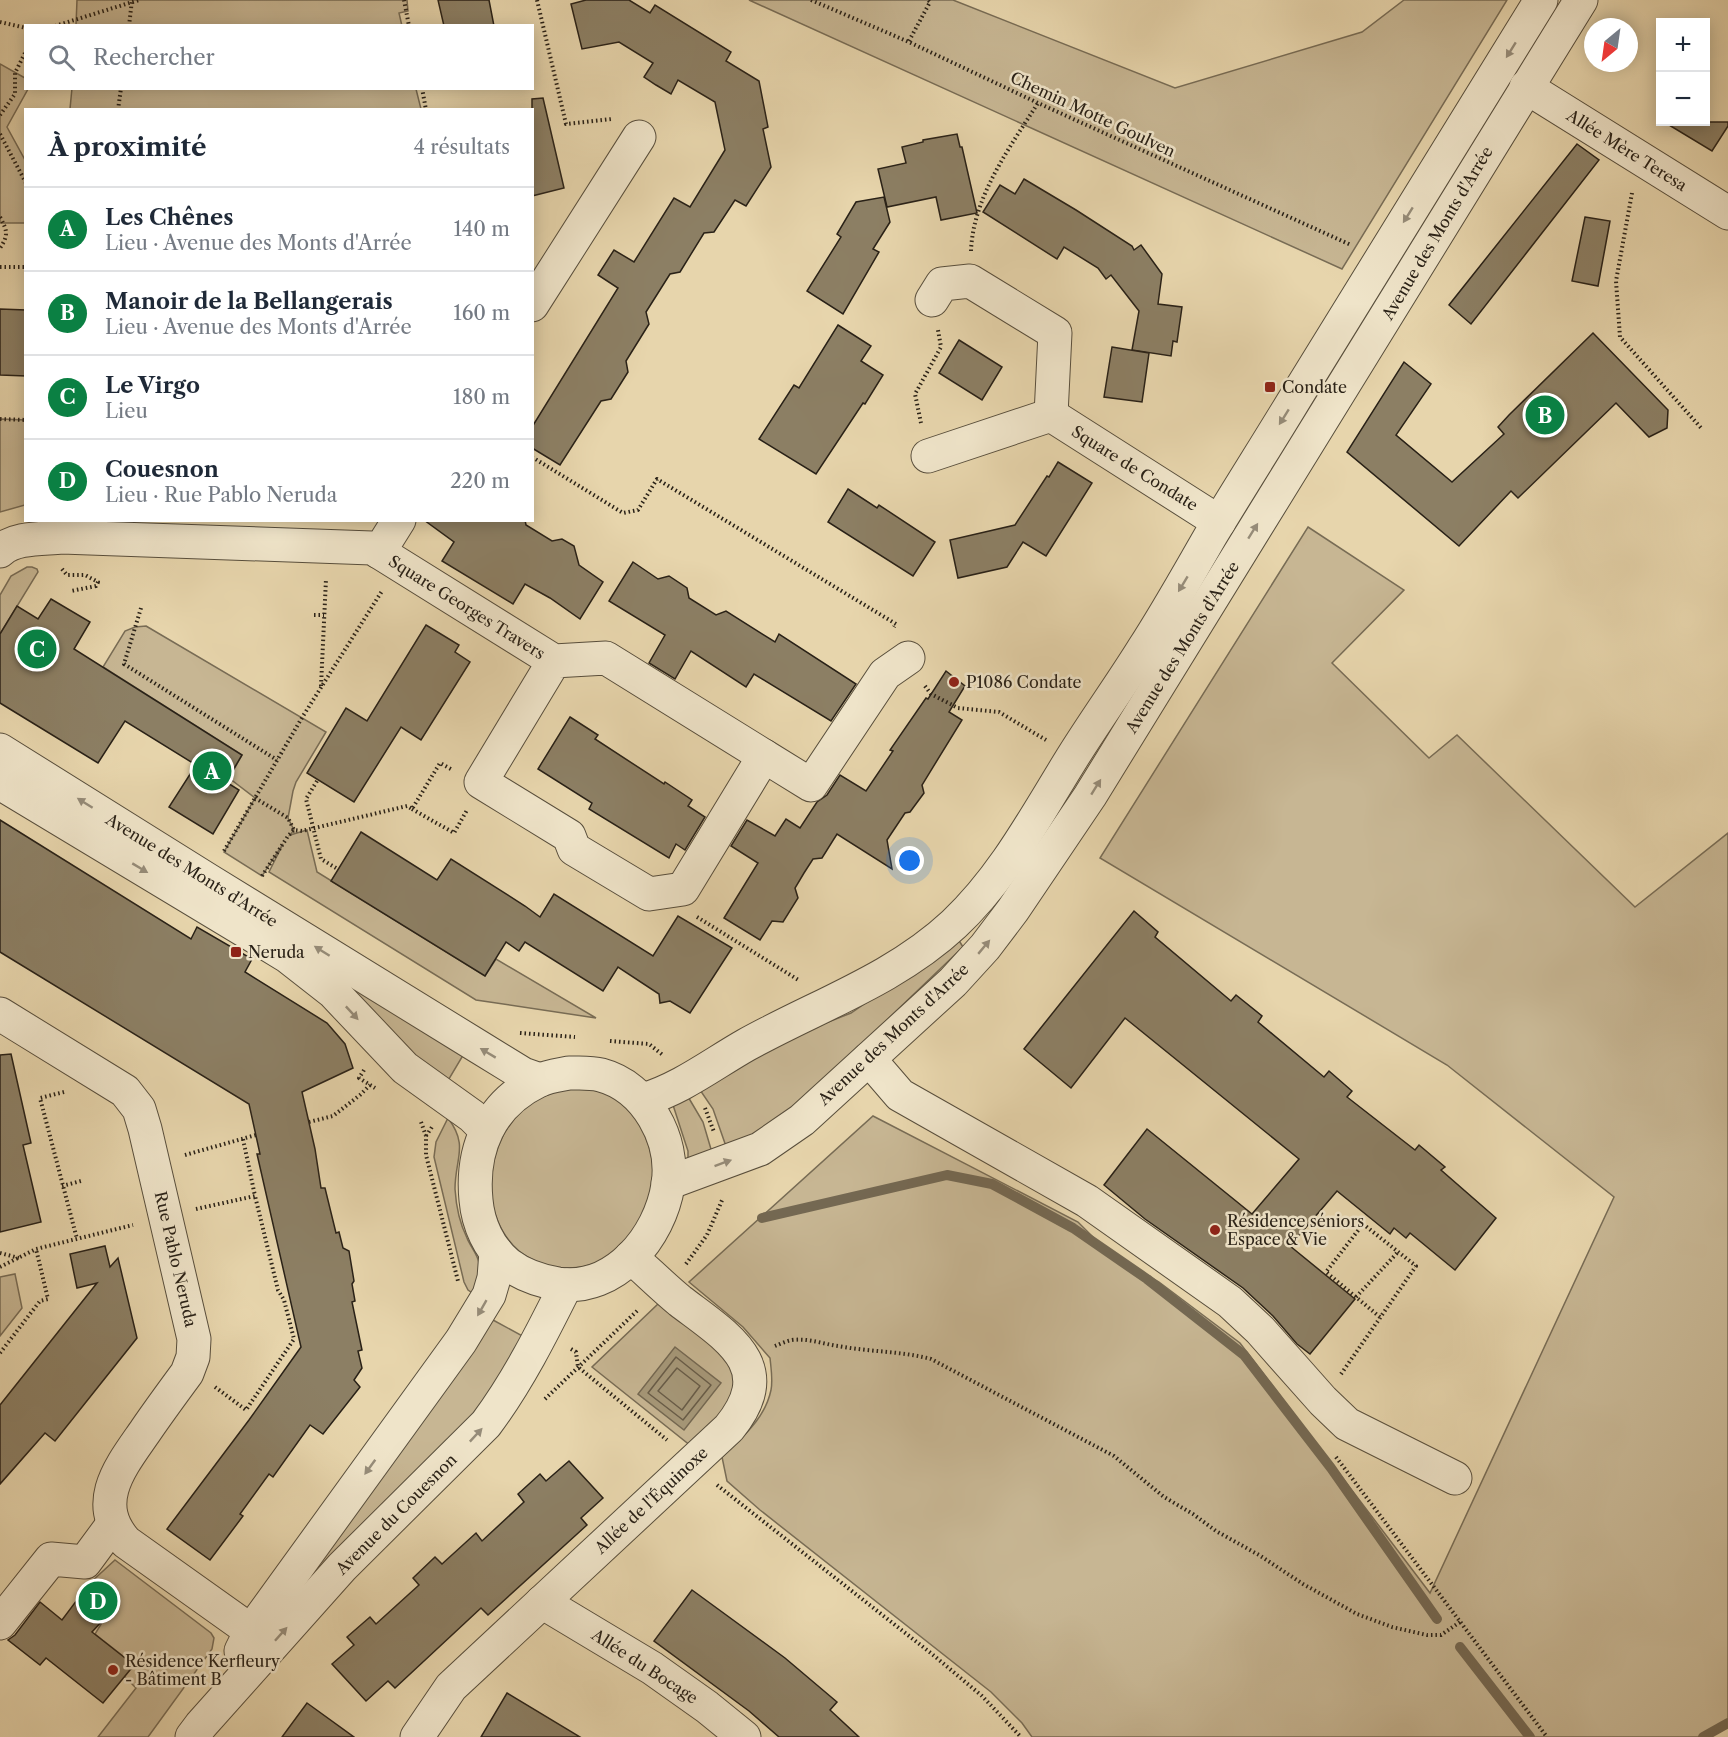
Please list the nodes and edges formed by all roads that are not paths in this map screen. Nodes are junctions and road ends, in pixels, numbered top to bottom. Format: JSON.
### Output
{"nodes":[{"id":1,"x":1541,"y":0,"type":"edge"},
{"id":2,"x":1581,"y":0,"type":"edge"},
{"id":3,"x":1526,"y":87,"type":"junction"},
{"id":4,"x":639,"y":137,"type":"road end"},
{"id":5,"x":1728,"y":213,"type":"edge"},
{"id":6,"x":932,"y":300,"type":"road end"},
{"id":7,"x":534,"y":302,"type":"edge"},
{"id":8,"x":1051,"y":415,"type":"junction"},
{"id":9,"x":928,"y":456,"type":"road end"},
{"id":10,"x":398,"y":522,"type":"edge"},
{"id":11,"x":1219,"y":522,"type":"junction"},
{"id":12,"x":0,"y":551,"type":"edge"},
{"id":13,"x":389,"y":558,"type":"junction"},
{"id":14,"x":908,"y":658,"type":"road end"},
{"id":15,"x":555,"y":661,"type":"junction"},
{"id":16,"x":0,"y":750,"type":"edge"},
{"id":17,"x":764,"y":756,"type":"junction"},
{"id":18,"x":0,"y":783,"type":"edge"},
{"id":19,"x":0,"y":1014,"type":"edge"},
{"id":20,"x":868,"y":1059,"type":"junction"},
{"id":21,"x":540,"y":1080,"type":"junction"},
{"id":22,"x":643,"y":1100,"type":"junction"},
{"id":23,"x":486,"y":1130,"type":"junction"},
{"id":24,"x":668,"y":1183,"type":"junction"},
{"id":25,"x":496,"y":1252,"type":"junction"},
{"id":26,"x":631,"y":1257,"type":"junction"},
{"id":27,"x":566,"y":1285,"type":"junction"},
{"id":28,"x":1455,"y":1478,"type":"dead end"},
{"id":29,"x":113,"y":1524,"type":"junction"},
{"id":30,"x":542,"y":1602,"type":"junction"},
{"id":31,"x":0,"y":1623,"type":"edge"},
{"id":32,"x":251,"y":1631,"type":"junction"},
{"id":33,"x":196,"y":1731,"type":"edge"},
{"id":34,"x":417,"y":1737,"type":"edge"},
{"id":35,"x":744,"y":1737,"type":"edge"}],
"edges":[{"from":1,"to":11,"type":"street","name":"Avenue des Monts d'Arrée","one_way":true},
{"from":2,"to":3,"type":"street","name":"Avenue des Monts d'Arrée"},
{"from":3,"to":5,"type":"street","name":"Allée Mère Teresa"},
{"from":20,"to":3,"type":"street","name":"Avenue des Monts d'Arrée","one_way":true},
{"from":4,"to":7,"type":"street"},
{"from":6,"to":8,"type":"street"},
{"from":8,"to":9,"type":"street"},
{"from":8,"to":11,"type":"street","name":"Square de Condate"},
{"from":10,"to":13,"type":"street"},
{"from":11,"to":22,"type":"street","name":"Avenue des Monts d'Arrée","one_way":true},
{"from":12,"to":13,"type":"street"},
{"from":13,"to":15,"type":"street","name":"Square Georges Travers"},
{"from":14,"to":17,"type":"street","name":"Square Georges Travers"},
{"from":15,"to":17,"type":"street","name":"Square Georges Travers"},
{"from":15,"to":17,"type":"street","name":"Square Georges Travers"},
{"from":21,"to":16,"type":"street","name":"Avenue des Monts d'Arrée","one_way":true},
{"from":18,"to":23,"type":"street","name":"Avenue des Monts d'Arrée","one_way":true},
{"from":19,"to":29,"type":"street","name":"Rue Pablo Neruda"},
{"from":24,"to":20,"type":"street","name":"Avenue des Monts d'Arrée","one_way":true},
{"from":20,"to":28,"type":"street"},
{"from":21,"to":22,"type":"street"},
{"from":21,"to":23,"type":"street"},
{"from":22,"to":24,"type":"street"},
{"from":23,"to":25,"type":"street"},
{"from":24,"to":26,"type":"street"},
{"from":25,"to":27,"type":"street"},
{"from":25,"to":32,"type":"street","name":"Avenue du Couesnon","one_way":true},
{"from":26,"to":27,"type":"street"},
{"from":26,"to":30,"type":"street","name":"Allée de l'Équinoxe"},
{"from":33,"to":27,"type":"street","name":"Avenue du Couesnon","one_way":true},
{"from":29,"to":31,"type":"street"},
{"from":29,"to":32,"type":"street"},
{"from":30,"to":34,"type":"street","name":"Allée de l'Équinoxe"},
{"from":30,"to":35,"type":"street","name":"Allée du Bocage"},
{"from":32,"to":33,"type":"street","name":"Avenue du Couesnon"}]}
